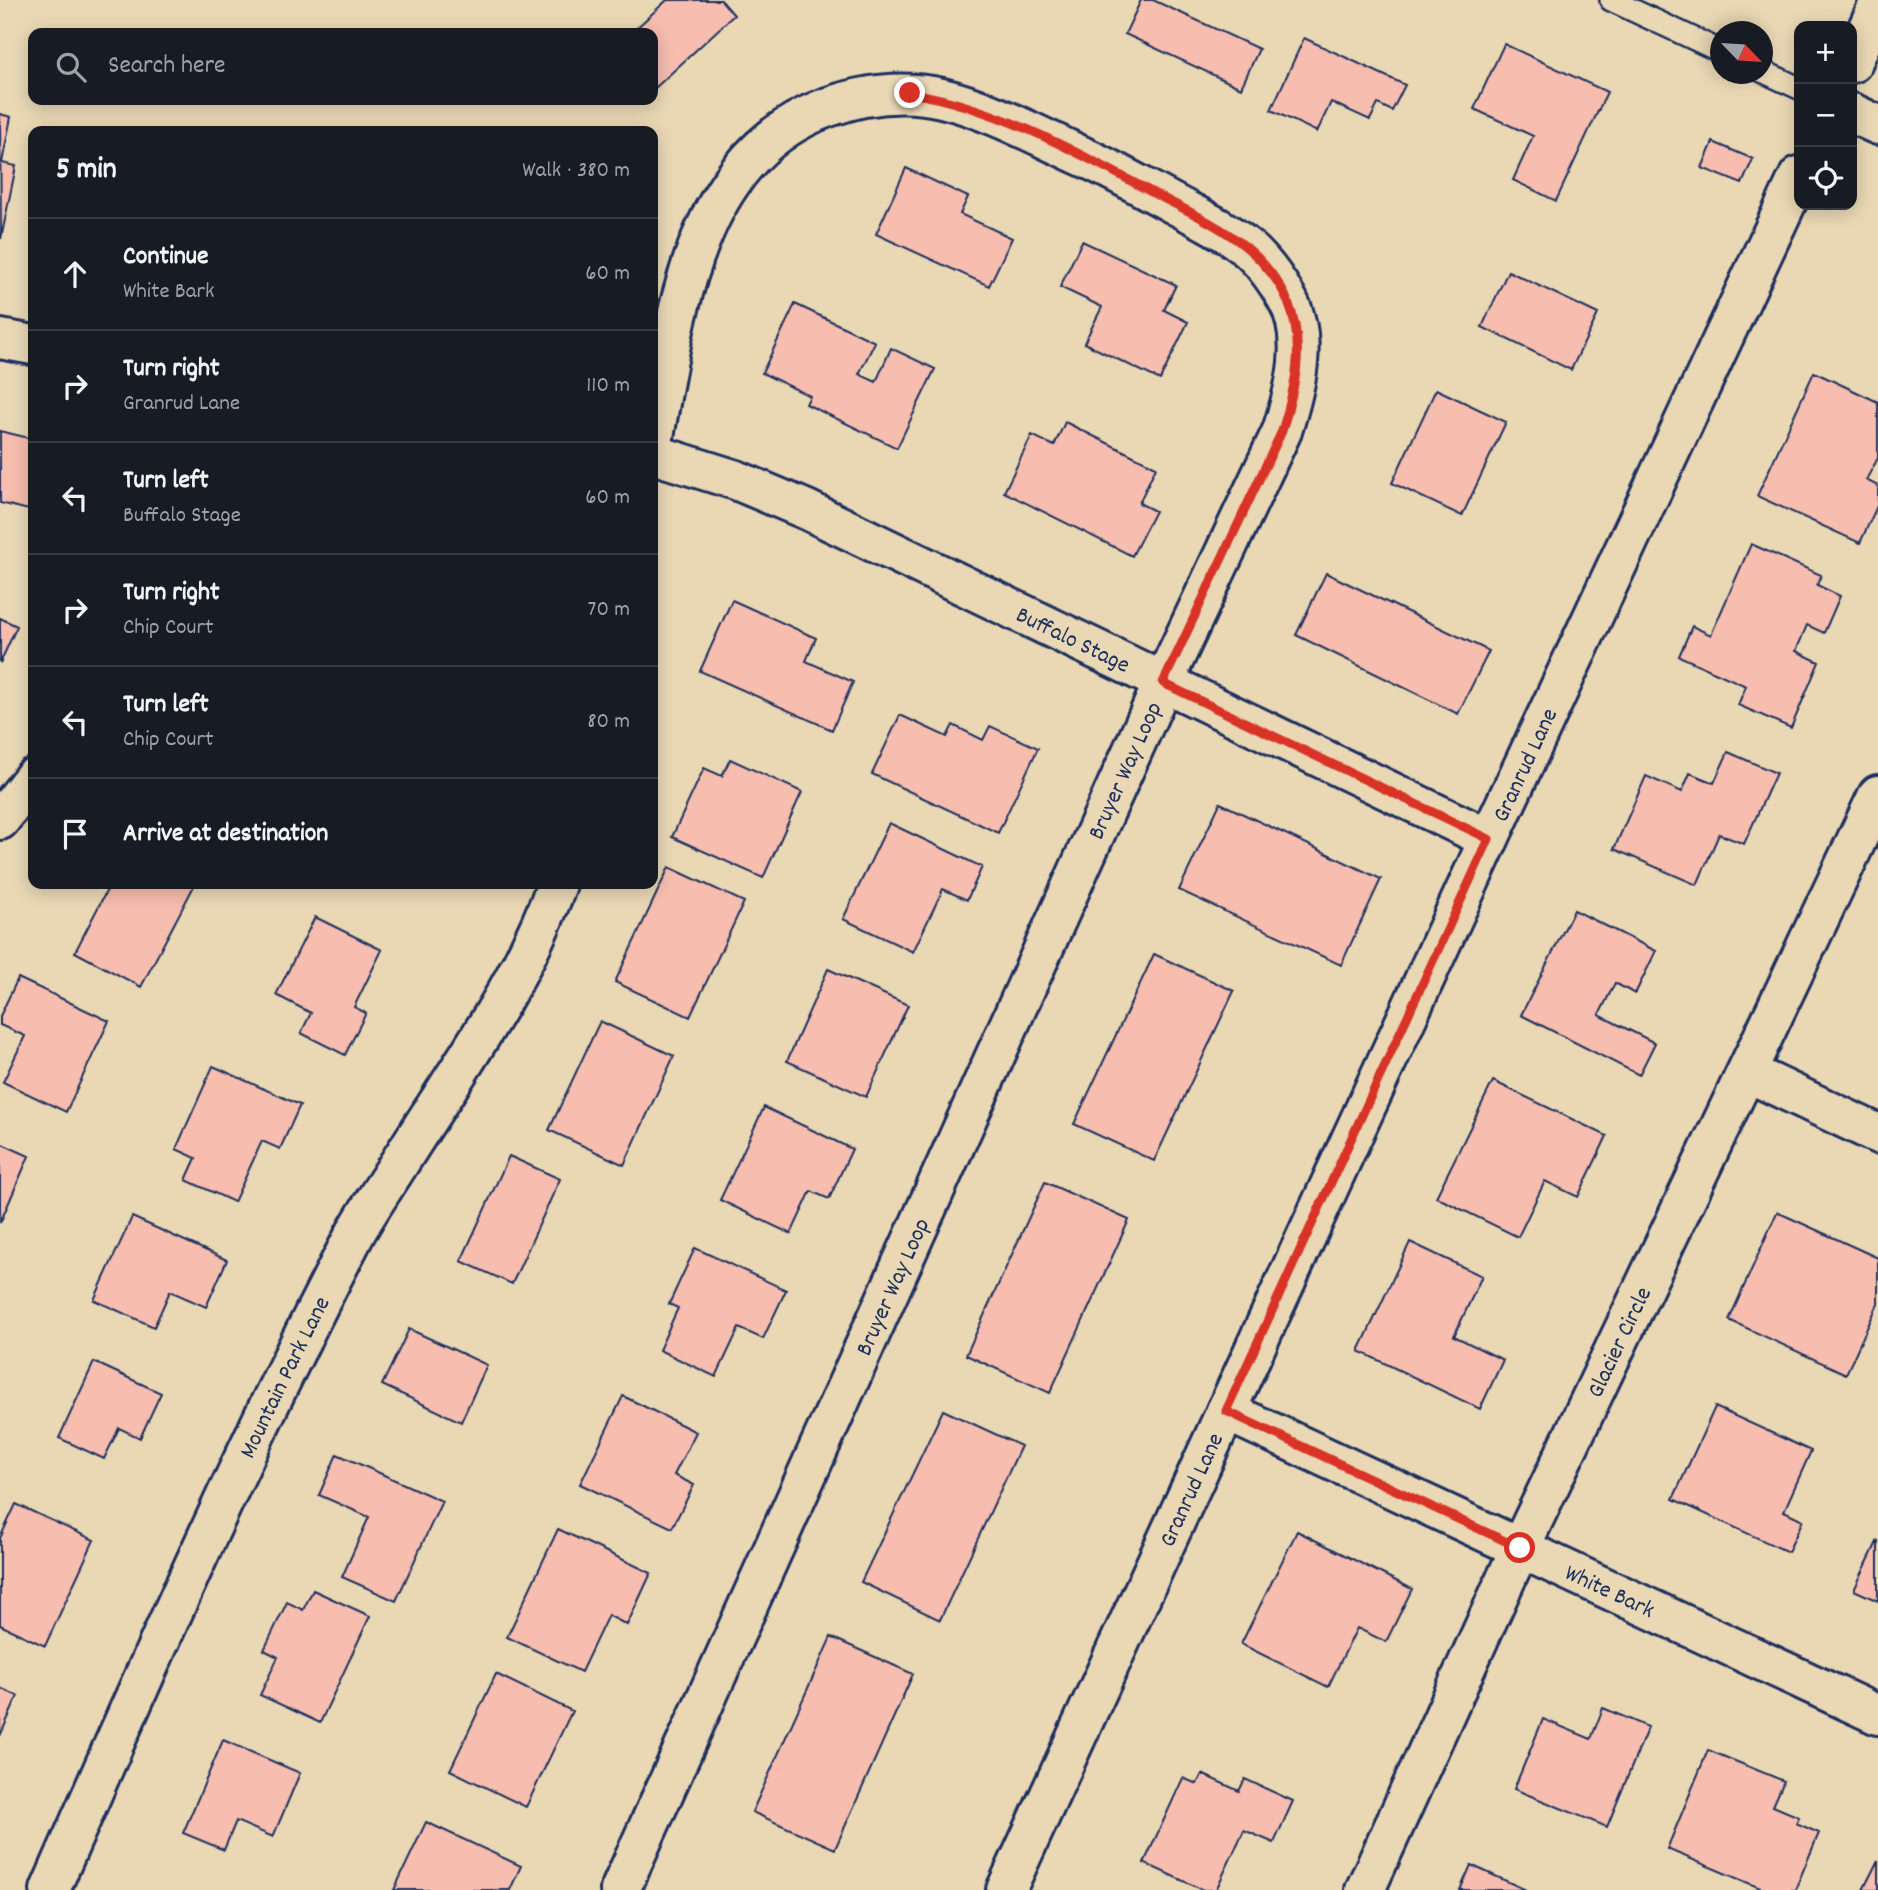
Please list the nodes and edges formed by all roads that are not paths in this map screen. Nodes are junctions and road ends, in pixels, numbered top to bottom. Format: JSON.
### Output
{"nodes":[{"id":1,"x":1611,"y":0,"type":"edge"},
{"id":2,"x":1878,"y":6,"type":"edge"},
{"id":3,"x":1710,"y":46,"type":"edge"},
{"id":4,"x":1857,"y":52,"type":"edge"},
{"id":5,"x":1773,"y":76,"type":"edge"},
{"id":6,"x":1794,"y":86,"type":"edge"},
{"id":7,"x":1857,"y":115,"type":"edge"},
{"id":8,"x":1878,"y":125,"type":"edge"},
{"id":9,"x":1794,"y":187,"type":"edge"},
{"id":10,"x":0,"y":339,"type":"edge"},
{"id":11,"x":28,"y":344,"type":"edge"},
{"id":12,"x":658,"y":415,"type":"edge"},
{"id":13,"x":658,"y":456,"type":"edge"},
{"id":14,"x":1163,"y":683,"type":"junction"},
{"id":15,"x":28,"y":784,"type":"edge"},
{"id":16,"x":1878,"y":795,"type":"edge"},
{"id":17,"x":0,"y":820,"type":"edge"},
{"id":18,"x":1489,"y":839,"type":"junction"},
{"id":19,"x":555,"y":889,"type":"edge"},
{"id":20,"x":1747,"y":1072,"type":"junction"},
{"id":21,"x":1878,"y":1134,"type":"edge"},
{"id":22,"x":1226,"y":1411,"type":"junction"},
{"id":23,"x":1520,"y":1548,"type":"junction"},
{"id":24,"x":1878,"y":1715,"type":"edge"},
{"id":25,"x":50,"y":1890,"type":"edge"},
{"id":26,"x":620,"y":1890,"type":"edge"},
{"id":27,"x":1006,"y":1890,"type":"edge"},
{"id":28,"x":1364,"y":1890,"type":"edge"}],
"edges":[{"from":1,"to":3,"type":"lane"},
{"from":2,"to":4,"type":"street"},
{"from":5,"to":6,"type":"lane"},
{"from":7,"to":8,"type":"street"},
{"from":9,"to":18,"type":"street","name":"Granrud Lane"},
{"from":10,"to":11,"type":"street"},
{"from":12,"to":14,"type":"street","name":"Bruyer Way Loop"},
{"from":13,"to":14,"type":"street","name":"Buffalo Stage"},
{"from":14,"to":18,"type":"street","name":"Buffalo Stage"},
{"from":14,"to":26,"type":"street","name":"Bruyer Way Loop"},
{"from":15,"to":17,"type":"street"},
{"from":16,"to":20,"type":"street","name":"Glacier Circle"},
{"from":18,"to":22,"type":"street","name":"Granrud Lane"},
{"from":19,"to":25,"type":"street","name":"Mountain Park Lane"},
{"from":20,"to":21,"type":"street"},
{"from":20,"to":23,"type":"street","name":"Glacier Circle"},
{"from":22,"to":23,"type":"street","name":"White Bark"},
{"from":22,"to":27,"type":"street","name":"Granrud Lane"},
{"from":23,"to":24,"type":"street","name":"White Bark"},
{"from":23,"to":28,"type":"street","name":"Glacier Circle"}]}
